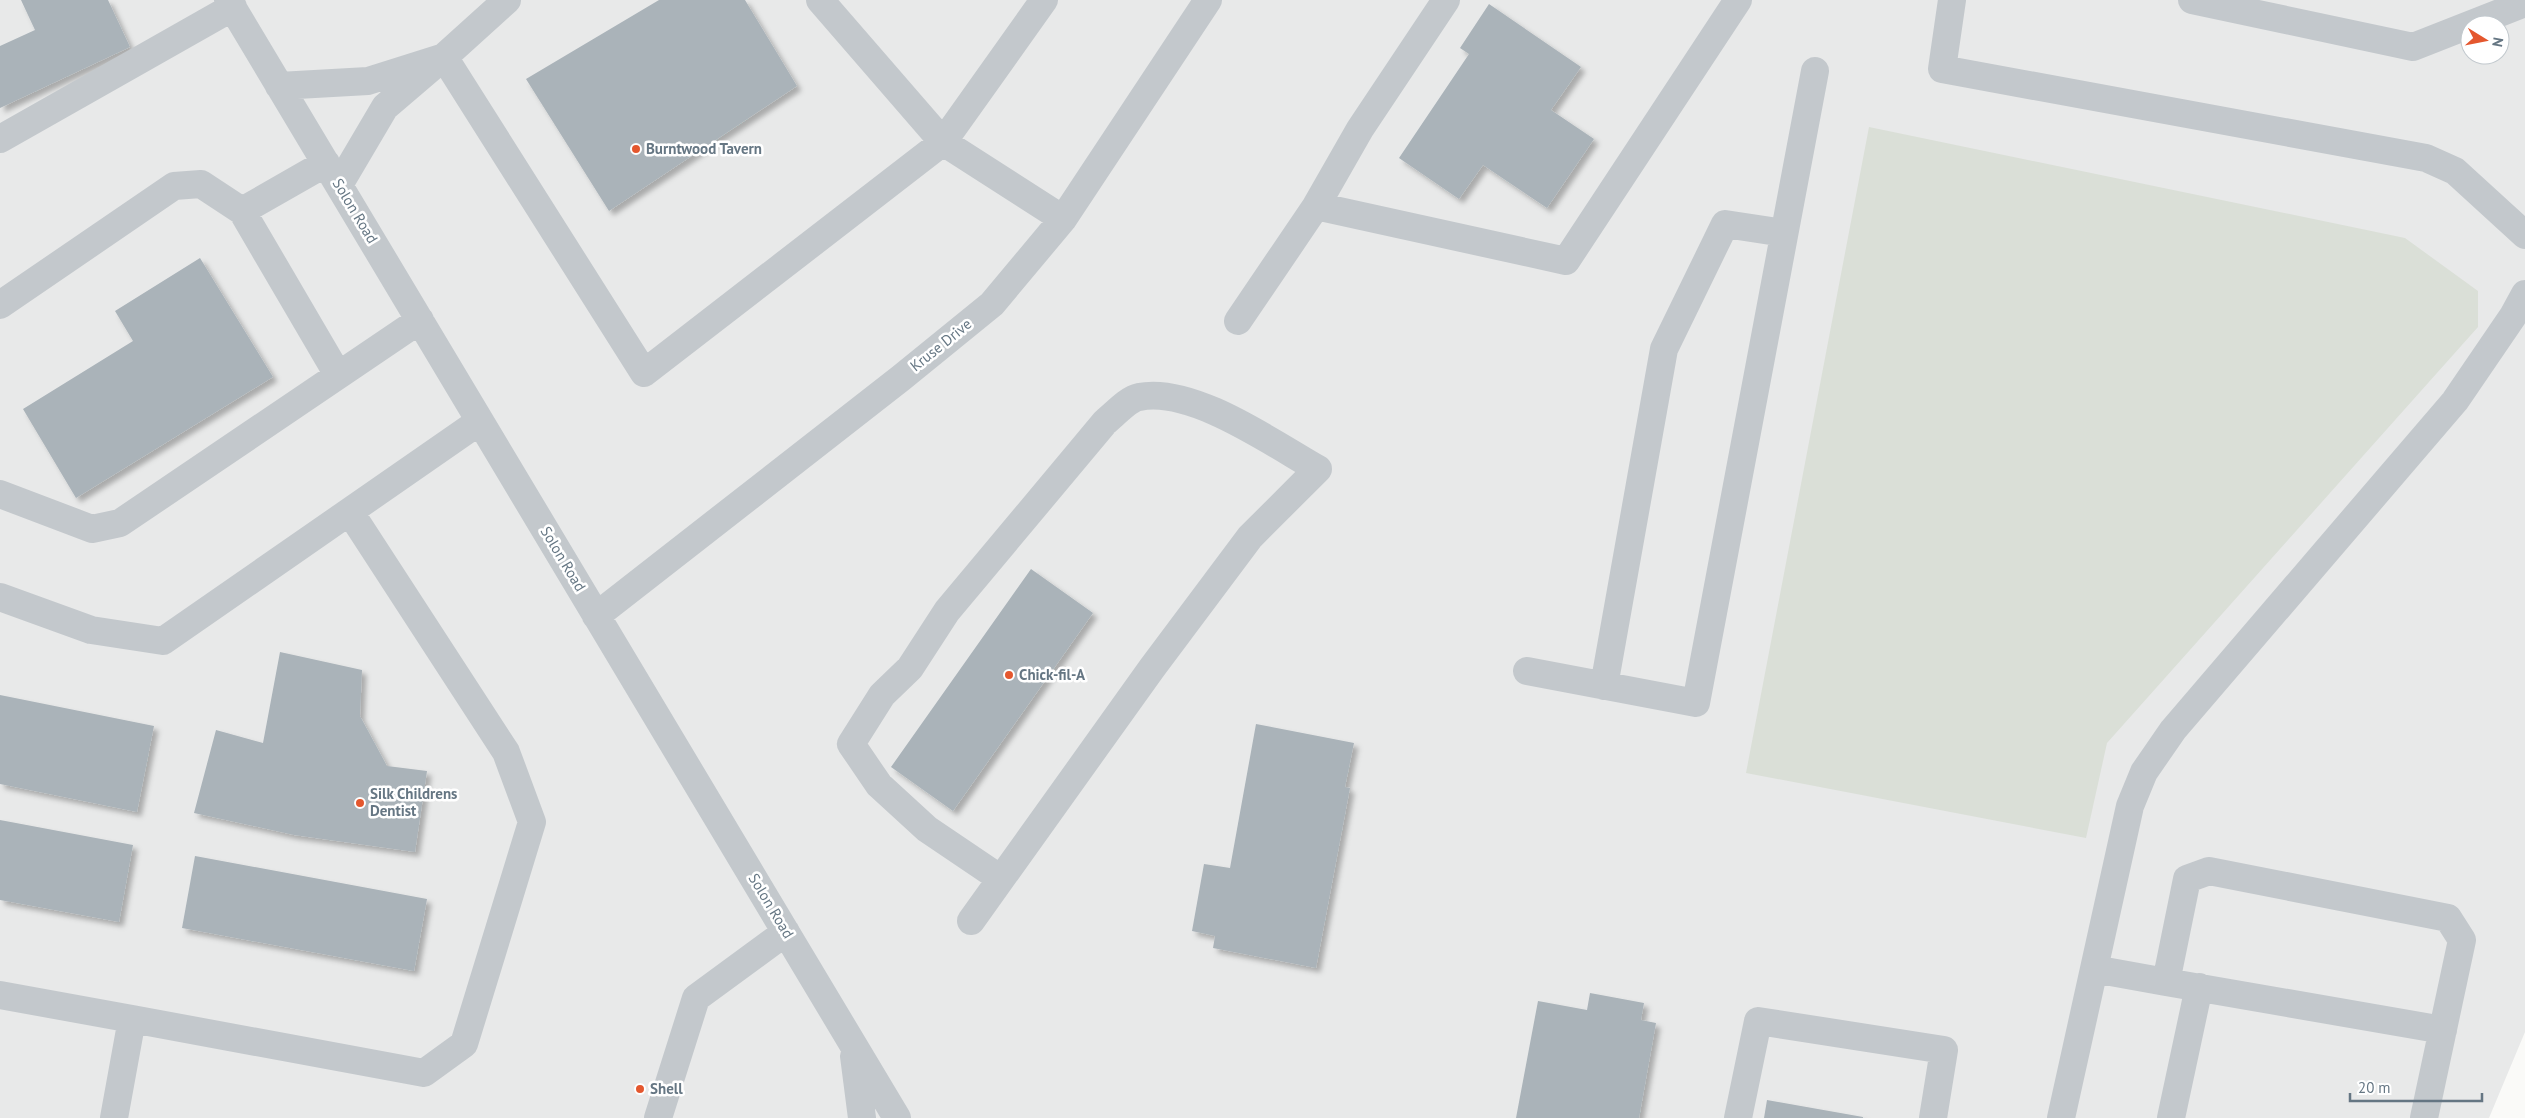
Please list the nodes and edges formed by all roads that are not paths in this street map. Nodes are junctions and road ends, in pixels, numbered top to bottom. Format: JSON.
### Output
{"nodes":[{"id":1,"x":506,"y":0,"type":"edge"},
{"id":2,"x":820,"y":0,"type":"edge"},
{"id":3,"x":1044,"y":0,"type":"edge"},
{"id":4,"x":1208,"y":0,"type":"edge"},
{"id":5,"x":1446,"y":0,"type":"edge"},
{"id":6,"x":1738,"y":0,"type":"edge"},
{"id":7,"x":1952,"y":0,"type":"edge"},
{"id":8,"x":2192,"y":0,"type":"edge"},
{"id":9,"x":2525,"y":3,"type":"edge"},
{"id":10,"x":230,"y":4,"type":"edge"},
{"id":11,"x":444,"y":56,"type":"junction"},
{"id":12,"x":1815,"y":71,"type":"dead end"},
{"id":13,"x":279,"y":86,"type":"junction"},
{"id":14,"x":0,"y":139,"type":"edge"},
{"id":15,"x":943,"y":142,"type":"junction"},
{"id":16,"x":332,"y":174,"type":"junction"},
{"id":17,"x":1316,"y":206,"type":"junction"},
{"id":18,"x":242,"y":210,"type":"junction"},
{"id":19,"x":1063,"y":219,"type":"junction"},
{"id":20,"x":1784,"y":233,"type":"junction"},
{"id":21,"x":2525,"y":235,"type":"edge"},
{"id":22,"x":2525,"y":294,"type":"edge"},
{"id":23,"x":0,"y":305,"type":"edge"},
{"id":24,"x":420,"y":320,"type":"junction"},
{"id":25,"x":1238,"y":321,"type":"dead end"},
{"id":26,"x":338,"y":375,"type":"junction"},
{"id":27,"x":480,"y":421,"type":"junction"},
{"id":28,"x":0,"y":494,"type":"edge"},
{"id":29,"x":350,"y":512,"type":"junction"},
{"id":30,"x":0,"y":597,"type":"edge"},
{"id":31,"x":596,"y":616,"type":"junction"},
{"id":32,"x":1527,"y":671,"type":"dead end"},
{"id":33,"x":1604,"y":686,"type":"junction"},
{"id":34,"x":1001,"y":880,"type":"junction"},
{"id":35,"x":971,"y":922,"type":"dead end"},
{"id":36,"x":786,"y":932,"type":"junction"},
{"id":37,"x":2094,"y":969,"type":"junction"},
{"id":38,"x":2166,"y":982,"type":"junction"},
{"id":39,"x":2199,"y":987,"type":"junction"},
{"id":40,"x":0,"y":995,"type":"edge"},
{"id":41,"x":132,"y":1019,"type":"junction"},
{"id":42,"x":2443,"y":1030,"type":"junction"},
{"id":43,"x":853,"y":1044,"type":"junction"},
{"id":44,"x":114,"y":1118,"type":"edge"},
{"id":45,"x":658,"y":1118,"type":"edge"},
{"id":46,"x":862,"y":1118,"type":"edge"},
{"id":47,"x":897,"y":1118,"type":"edge"},
{"id":48,"x":1738,"y":1118,"type":"edge"},
{"id":49,"x":1933,"y":1118,"type":"edge"},
{"id":50,"x":2061,"y":1118,"type":"edge"},
{"id":51,"x":2171,"y":1118,"type":"edge"},
{"id":52,"x":2424,"y":1118,"type":"edge"}],
"edges":[{"from":1,"to":11,"type":"street"},
{"from":2,"to":15,"type":"street"},
{"from":3,"to":15,"type":"street"},
{"from":4,"to":19,"type":"street","name":"Kruse Drive"},
{"from":5,"to":17,"type":"street"},
{"from":6,"to":17,"type":"street"},
{"from":7,"to":21,"type":"street"},
{"from":8,"to":9,"type":"street"},
{"from":10,"to":13,"type":"street","name":"Solon Road"},
{"from":10,"to":14,"type":"street"},
{"from":11,"to":13,"type":"street"},
{"from":11,"to":15,"type":"street"},
{"from":11,"to":16,"type":"street"},
{"from":12,"to":20,"type":"street"},
{"from":13,"to":16,"type":"street","name":"Solon Road"},
{"from":15,"to":19,"type":"street"},
{"from":16,"to":18,"type":"street"},
{"from":16,"to":24,"type":"street","name":"Solon Road"},
{"from":17,"to":25,"type":"street"},
{"from":18,"to":23,"type":"street"},
{"from":18,"to":26,"type":"street"},
{"from":19,"to":31,"type":"street","name":"Kruse Drive"},
{"from":20,"to":33,"type":"street"},
{"from":20,"to":33,"type":"street"},
{"from":22,"to":37,"type":"street"},
{"from":24,"to":26,"type":"street"},
{"from":24,"to":27,"type":"street","name":"Solon Road"},
{"from":26,"to":28,"type":"street"},
{"from":27,"to":29,"type":"street"},
{"from":27,"to":31,"type":"street","name":"Solon Road"},
{"from":29,"to":30,"type":"street"},
{"from":29,"to":41,"type":"street"},
{"from":31,"to":36,"type":"street","name":"Solon Road"},
{"from":32,"to":33,"type":"street"},
{"from":34,"to":34,"type":"street"},
{"from":34,"to":35,"type":"street"},
{"from":36,"to":43,"type":"street","name":"Solon Road"},
{"from":36,"to":45,"type":"street"},
{"from":37,"to":38,"type":"street"},
{"from":37,"to":50,"type":"street"},
{"from":38,"to":39,"type":"street"},
{"from":38,"to":42,"type":"street"},
{"from":39,"to":42,"type":"street"},
{"from":39,"to":51,"type":"street"},
{"from":40,"to":41,"type":"street"},
{"from":41,"to":44,"type":"street"},
{"from":42,"to":52,"type":"street"},
{"from":43,"to":46,"type":"street"},
{"from":43,"to":47,"type":"street","name":"Solon Road"},
{"from":48,"to":49,"type":"street"}]}
